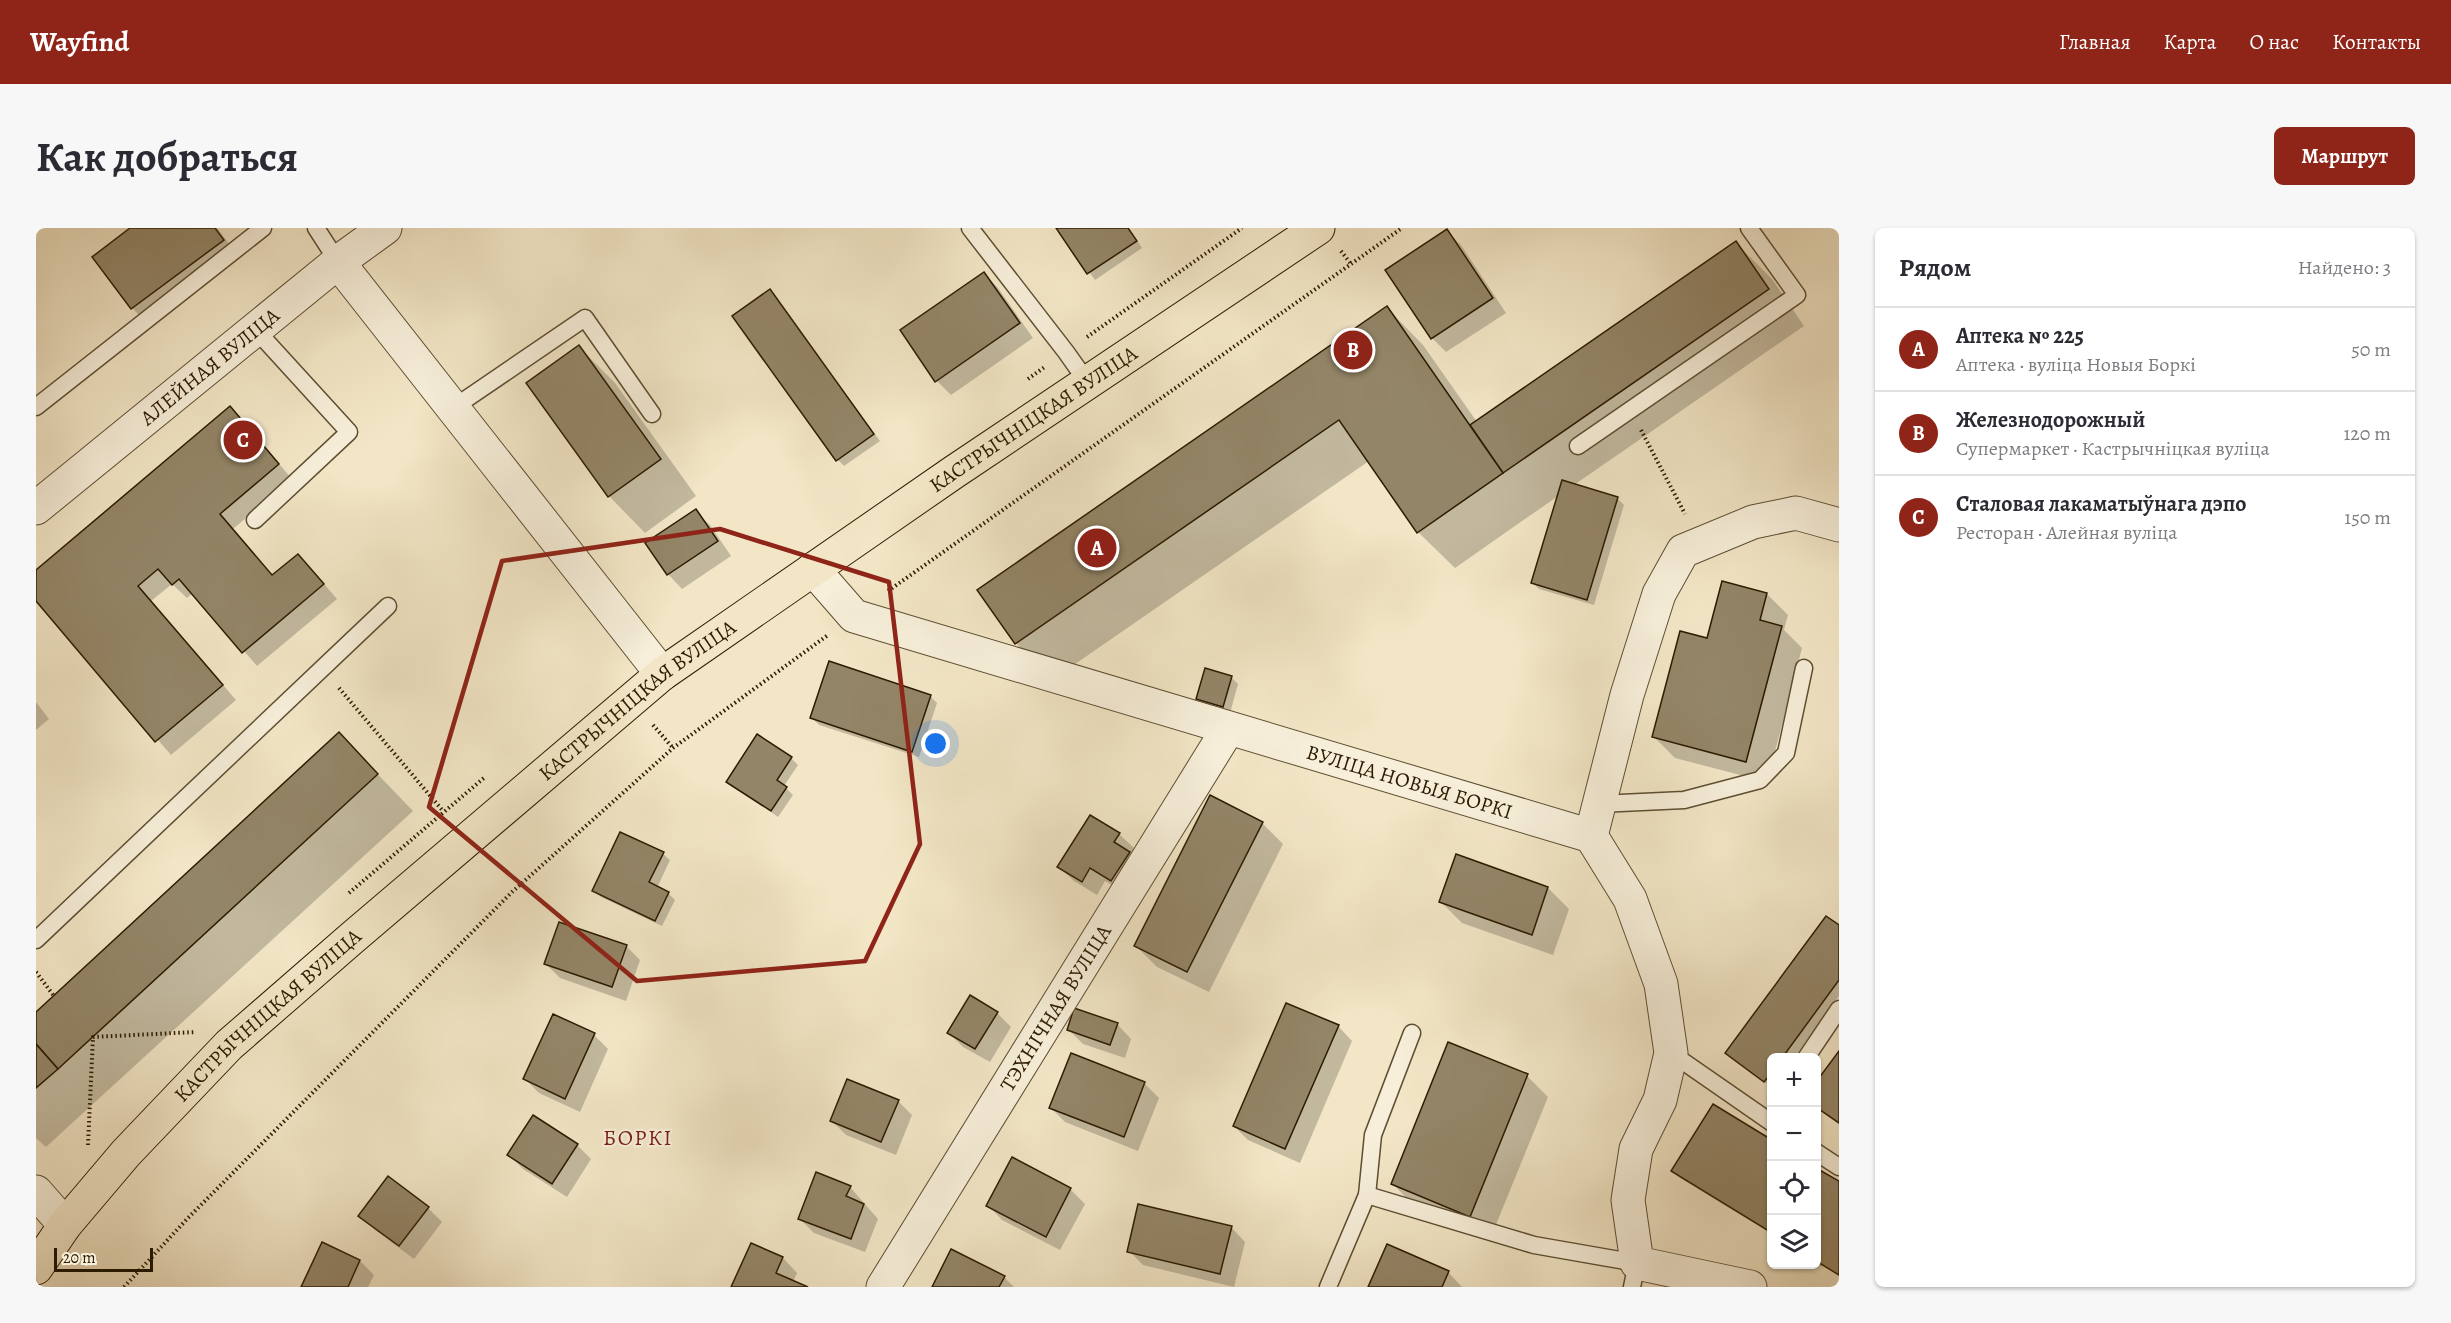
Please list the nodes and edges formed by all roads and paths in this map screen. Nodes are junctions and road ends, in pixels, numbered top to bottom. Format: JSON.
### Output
{"nodes":[{"id":1,"x":263,"y":228,"type":"edge"},
{"id":2,"x":316,"y":228,"type":"edge"},
{"id":3,"x":385,"y":228,"type":"edge"},
{"id":4,"x":970,"y":228,"type":"edge"},
{"id":5,"x":1318,"y":228,"type":"edge"},
{"id":6,"x":1402,"y":228,"type":"edge"},
{"id":7,"x":1749,"y":228,"type":"edge"},
{"id":8,"x":338,"y":262,"type":"junction"},
{"id":9,"x":255,"y":329,"type":"junction"},
{"id":10,"x":1088,"y":383,"type":"junction"},
{"id":11,"x":36,"y":408,"type":"edge"},
{"id":12,"x":453,"y":408,"type":"junction"},
{"id":13,"x":652,"y":414,"type":"dead end"},
{"id":14,"x":1578,"y":446,"type":"dead end"},
{"id":15,"x":1657,"y":460,"type":"dead end"},
{"id":16,"x":36,"y":508,"type":"edge"},
{"id":17,"x":1686,"y":515,"type":"dead end"},
{"id":18,"x":255,"y":520,"type":"dead end"},
{"id":19,"x":1839,"y":525,"type":"edge"},
{"id":20,"x":813,"y":569,"type":"junction"},
{"id":21,"x":388,"y":606,"type":"dead end"},
{"id":22,"x":854,"y":616,"type":"junction"},
{"id":23,"x":322,"y":668,"type":"junction"},
{"id":24,"x":1804,"y":668,"type":"dead end"},
{"id":25,"x":662,"y":674,"type":"junction"},
{"id":26,"x":1228,"y":729,"type":"junction"},
{"id":27,"x":1599,"y":804,"type":"junction"},
{"id":28,"x":443,"y":811,"type":"dead end"},
{"id":29,"x":1591,"y":836,"type":"junction"},
{"id":30,"x":36,"y":940,"type":"edge"},
{"id":31,"x":36,"y":972,"type":"edge"},
{"id":32,"x":54,"y":996,"type":"dead end"},
{"id":33,"x":1839,"y":1009,"type":"edge"},
{"id":34,"x":200,"y":1032,"type":"dead end"},
{"id":35,"x":1412,"y":1033,"type":"dead end"},
{"id":36,"x":1671,"y":1053,"type":"junction"},
{"id":37,"x":1809,"y":1053,"type":"edge"},
{"id":38,"x":1767,"y":1116,"type":"edge"},
{"id":39,"x":88,"y":1146,"type":"dead end"},
{"id":40,"x":1821,"y":1155,"type":"edge"},
{"id":41,"x":1839,"y":1167,"type":"edge"},
{"id":42,"x":36,"y":1192,"type":"edge"},
{"id":43,"x":1367,"y":1195,"type":"junction"},
{"id":44,"x":65,"y":1225,"type":"junction"},
{"id":45,"x":36,"y":1268,"type":"edge"},
{"id":46,"x":1634,"y":1275,"type":"edge"},
{"id":47,"x":124,"y":1287,"type":"edge"},
{"id":48,"x":883,"y":1287,"type":"edge"},
{"id":49,"x":1328,"y":1287,"type":"edge"},
{"id":50,"x":1750,"y":1287,"type":"edge"}],
"edges":[{"from":1,"to":11,"type":"lane"},
{"from":2,"to":8,"type":"lane"},
{"from":3,"to":8,"type":"street","name":"АЛЕЙНАЯ ВУЛІЦА"},
{"from":4,"to":10,"type":"lane"},
{"from":5,"to":10,"type":"main road","name":"КАСТРЫЧНІЦКАЯ ВУЛІЦА"},
{"from":6,"to":22,"type":"path"},
{"from":7,"to":14,"type":"lane"},
{"from":8,"to":9,"type":"street","name":"АЛЕЙНАЯ ВУЛІЦА"},
{"from":8,"to":12,"type":"street"},
{"from":9,"to":16,"type":"street","name":"АЛЕЙНАЯ ВУЛІЦА"},
{"from":9,"to":18,"type":"lane"},
{"from":10,"to":20,"type":"main road","name":"КАСТРЫЧНІЦКАЯ ВУЛІЦА"},
{"from":12,"to":13,"type":"lane"},
{"from":12,"to":25,"type":"street"},
{"from":15,"to":17,"type":"path"},
{"from":19,"to":27,"type":"street"},
{"from":20,"to":22,"type":"street"},
{"from":20,"to":25,"type":"main road","name":"КАСТРЫЧНІЦКАЯ ВУЛІЦА"},
{"from":21,"to":23,"type":"lane"},
{"from":22,"to":26,"type":"street","name":"ВУЛІЦА НОВЫЯ БОРКІ"},
{"from":22,"to":47,"type":"path"},
{"from":23,"to":28,"type":"path"},
{"from":23,"to":30,"type":"lane"},
{"from":24,"to":27,"type":"lane"},
{"from":25,"to":44,"type":"main road","name":"КАСТРЫЧНІЦКАЯ ВУЛІЦА"},
{"from":26,"to":29,"type":"street","name":"ВУЛІЦА НОВЫЯ БОРКІ"},
{"from":26,"to":48,"type":"street","name":"ТЭХНІЧНАЯ ВУЛІЦА"},
{"from":27,"to":29,"type":"street"},
{"from":29,"to":36,"type":"street"},
{"from":31,"to":32,"type":"path"},
{"from":33,"to":37,"type":"lane"},
{"from":34,"to":39,"type":"path"},
{"from":35,"to":43,"type":"lane"},
{"from":36,"to":38,"type":"lane"},
{"from":36,"to":46,"type":"street"},
{"from":40,"to":41,"type":"lane"},
{"from":42,"to":44,"type":"street"},
{"from":43,"to":46,"type":"lane"},
{"from":43,"to":49,"type":"lane"},
{"from":44,"to":45,"type":"main road","name":"КАСТРЫЧНІЦКАЯ ВУЛІЦА"},
{"from":46,"to":50,"type":"street"}]}
